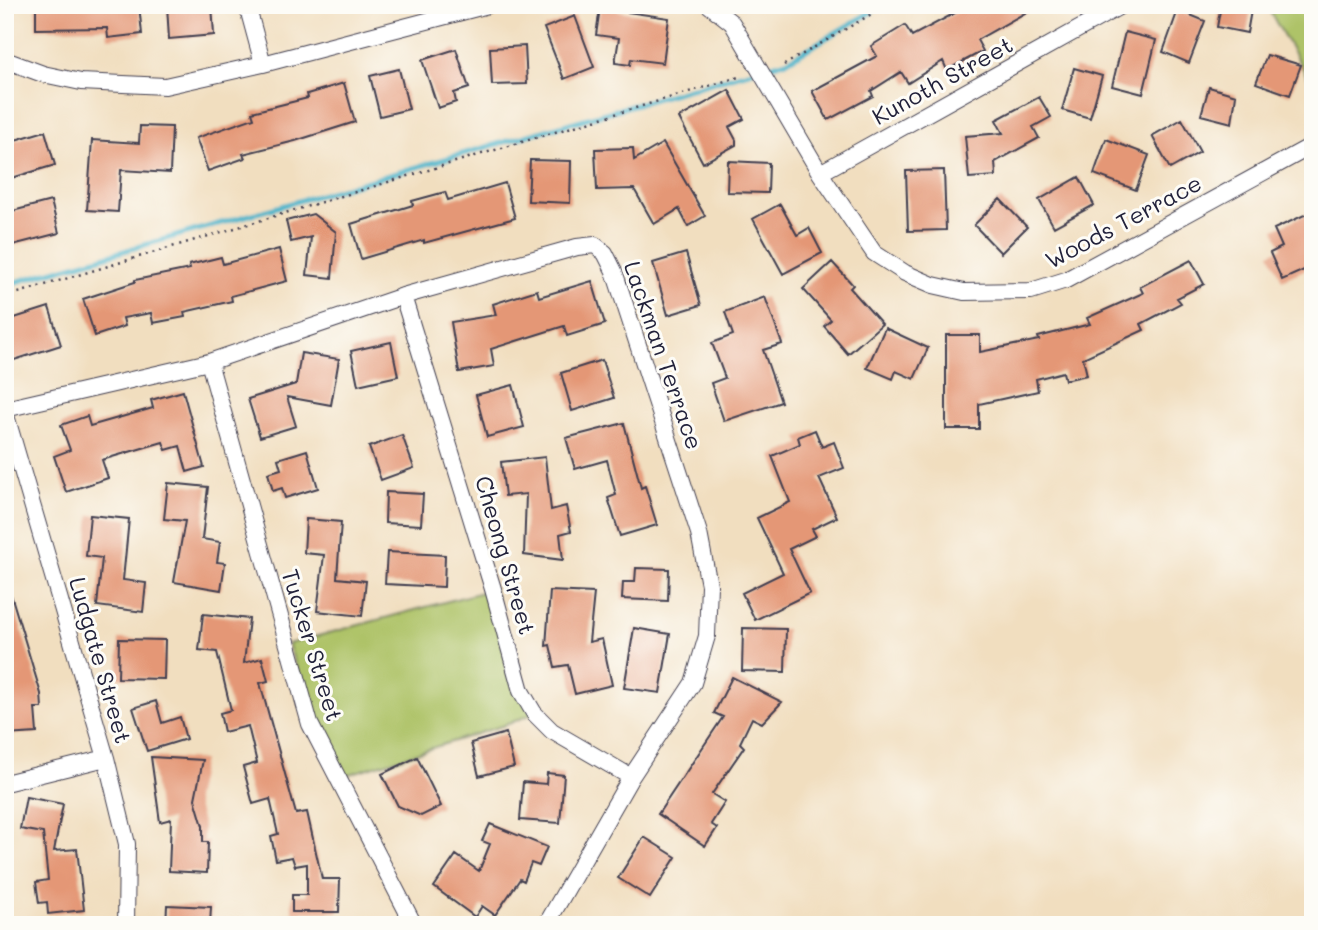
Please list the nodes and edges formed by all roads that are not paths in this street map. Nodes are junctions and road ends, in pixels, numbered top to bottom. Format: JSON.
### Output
{"nodes":[{"id":1,"x":247,"y":5,"type":"edge"},
{"id":2,"x":488,"y":5,"type":"edge"},
{"id":3,"x":709,"y":5,"type":"edge"},
{"id":4,"x":1122,"y":5,"type":"edge"},
{"id":5,"x":5,"y":60,"type":"edge"},
{"id":6,"x":263,"y":64,"type":"junction"},
{"id":7,"x":1313,"y":145,"type":"edge"},
{"id":8,"x":820,"y":173,"type":"junction"},
{"id":9,"x":403,"y":296,"type":"junction"},
{"id":10,"x":209,"y":362,"type":"junction"},
{"id":11,"x":5,"y":411,"type":"edge"},
{"id":12,"x":106,"y":758,"type":"junction"},
{"id":13,"x":631,"y":777,"type":"junction"},
{"id":14,"x":5,"y":783,"type":"edge"},
{"id":15,"x":126,"y":925,"type":"edge"},
{"id":16,"x":414,"y":925,"type":"edge"},
{"id":17,"x":546,"y":925,"type":"edge"}],
"edges":[{"from":1,"to":6,"type":"street"},
{"from":2,"to":6,"type":"street"},
{"from":3,"to":8,"type":"street","name":"Woods Terrace"},
{"from":4,"to":8,"type":"street","name":"Kunoth Street"},
{"from":5,"to":6,"type":"street"},
{"from":7,"to":8,"type":"street","name":"Woods Terrace"},
{"from":9,"to":10,"type":"street","name":"Lackman Terrace"},
{"from":9,"to":13,"type":"street","name":"Cheong Street"},
{"from":9,"to":13,"type":"street","name":"Lackman Terrace"},
{"from":10,"to":11,"type":"street","name":"Lackman Terrace"},
{"from":10,"to":16,"type":"street","name":"Tucker Street"},
{"from":11,"to":12,"type":"street","name":"Ludgate Street"},
{"from":12,"to":14,"type":"street"},
{"from":12,"to":15,"type":"street","name":"Ludgate Street"},
{"from":13,"to":17,"type":"street","name":"Lackman Terrace"}]}
